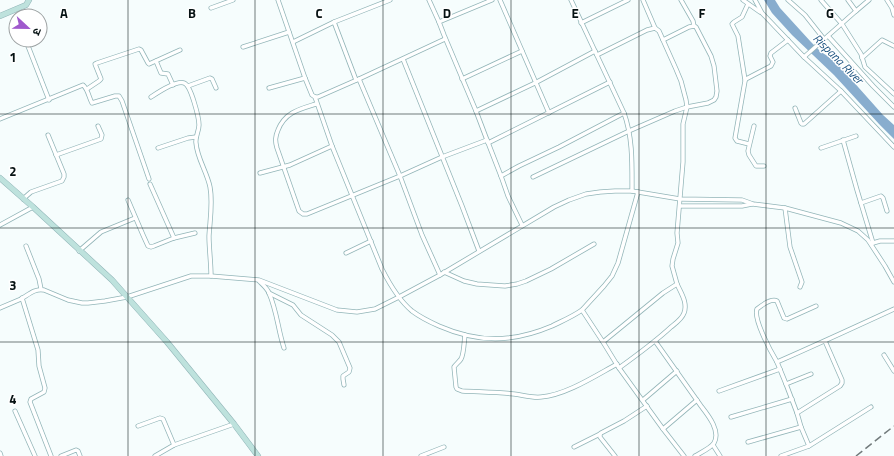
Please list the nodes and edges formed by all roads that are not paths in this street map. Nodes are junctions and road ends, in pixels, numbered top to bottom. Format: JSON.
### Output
{"nodes":[{"id":1,"x":29,"y":0,"type":"edge"},
{"id":2,"x":233,"y":0,"type":"edge"},
{"id":3,"x":278,"y":0,"type":"edge"},
{"id":4,"x":390,"y":0,"type":"edge"},
{"id":5,"x":429,"y":0,"type":"edge"},
{"id":6,"x":492,"y":0,"type":"edge"},
{"id":7,"x":500,"y":0,"type":"edge"},
{"id":8,"x":571,"y":0,"type":"edge"},
{"id":9,"x":628,"y":0,"type":"edge"},
{"id":10,"x":643,"y":0,"type":"edge"},
{"id":11,"x":681,"y":0,"type":"edge"},
{"id":12,"x":743,"y":0,"type":"edge"},
{"id":13,"x":755,"y":0,"type":"edge"},
{"id":14,"x":788,"y":0,"type":"edge"},
{"id":15,"x":822,"y":0,"type":"edge"},
{"id":16,"x":848,"y":0,"type":"edge"},
{"id":17,"x":869,"y":0,"type":"edge"},
{"id":18,"x":887,"y":0,"type":"edge"},
{"id":19,"x":748,"y":4,"type":"junction"},
{"id":20,"x":211,"y":8,"type":"dead end"},
{"id":21,"x":856,"y":11,"type":"junction"},
{"id":22,"x":762,"y":13,"type":"junction"},
{"id":23,"x":894,"y":14,"type":"edge"},
{"id":24,"x":0,"y":16,"type":"edge"},
{"id":25,"x":334,"y":22,"type":"junction"},
{"id":26,"x":439,"y":22,"type":"junction"},
{"id":27,"x":581,"y":23,"type":"junction"},
{"id":28,"x":842,"y":24,"type":"junction"},
{"id":29,"x":694,"y":26,"type":"junction"},
{"id":30,"x":655,"y":28,"type":"junction"},
{"id":31,"x":289,"y":32,"type":"junction"},
{"id":32,"x":826,"y":37,"type":"junction"},
{"id":33,"x":445,"y":39,"type":"junction"},
{"id":34,"x":662,"y":40,"type":"junction"},
{"id":35,"x":788,"y":40,"type":"junction"},
{"id":36,"x":293,"y":42,"type":"junction"},
{"id":37,"x":894,"y":46,"type":"edge"},
{"id":38,"x":243,"y":47,"type":"dead end"},
{"id":39,"x":29,"y":48,"type":"edge"},
{"id":40,"x":180,"y":50,"type":"dead end"},
{"id":41,"x":595,"y":51,"type":"junction"},
{"id":42,"x":522,"y":52,"type":"junction"},
{"id":43,"x":597,"y":55,"type":"junction"},
{"id":44,"x":806,"y":55,"type":"junction"},
{"id":45,"x":862,"y":58,"type":"junction"},
{"id":46,"x":403,"y":59,"type":"junction"},
{"id":47,"x":156,"y":61,"type":"junction"},
{"id":48,"x":305,"y":78,"type":"junction"},
{"id":49,"x":358,"y":79,"type":"junction"},
{"id":50,"x":462,"y":79,"type":"junction"},
{"id":51,"x":745,"y":80,"type":"junction"},
{"id":52,"x":610,"y":82,"type":"junction"},
{"id":53,"x":535,"y":83,"type":"junction"},
{"id":54,"x":173,"y":85,"type":"junction"},
{"id":55,"x":188,"y":86,"type":"junction"},
{"id":56,"x":216,"y":88,"type":"dead end"},
{"id":57,"x":269,"y":88,"type":"dead end"},
{"id":58,"x":86,"y":89,"type":"junction"},
{"id":59,"x":841,"y":91,"type":"junction"},
{"id":60,"x":894,"y":94,"type":"edge"},
{"id":61,"x":150,"y":97,"type":"dead end"},
{"id":62,"x":315,"y":97,"type":"junction"},
{"id":63,"x":49,"y":100,"type":"junction"},
{"id":64,"x":316,"y":104,"type":"junction"},
{"id":65,"x":687,"y":107,"type":"junction"},
{"id":66,"x":894,"y":107,"type":"edge"},
{"id":67,"x":795,"y":108,"type":"dead end"},
{"id":68,"x":476,"y":111,"type":"junction"},
{"id":69,"x":549,"y":113,"type":"junction"},
{"id":70,"x":624,"y":113,"type":"junction"},
{"id":71,"x":0,"y":119,"type":"edge"},
{"id":72,"x":98,"y":126,"type":"dead end"},
{"id":73,"x":754,"y":126,"type":"dead end"},
{"id":74,"x":629,"y":131,"type":"junction"},
{"id":75,"x":48,"y":135,"type":"dead end"},
{"id":76,"x":856,"y":136,"type":"dead end"},
{"id":77,"x":196,"y":137,"type":"junction"},
{"id":78,"x":843,"y":140,"type":"junction"},
{"id":79,"x":487,"y":142,"type":"junction"},
{"id":80,"x":749,"y":144,"type":"junction"},
{"id":81,"x":332,"y":146,"type":"junction"},
{"id":82,"x":158,"y":148,"type":"dead end"},
{"id":83,"x":821,"y":148,"type":"dead end"},
{"id":84,"x":894,"y":148,"type":"edge"},
{"id":85,"x":56,"y":155,"type":"junction"},
{"id":86,"x":442,"y":157,"type":"junction"},
{"id":87,"x":764,"y":166,"type":"dead end"},
{"id":88,"x":283,"y":167,"type":"junction"},
{"id":89,"x":260,"y":173,"type":"dead end"},
{"id":90,"x":400,"y":176,"type":"junction"},
{"id":91,"x":501,"y":176,"type":"junction"},
{"id":92,"x":533,"y":177,"type":"dead end"},
{"id":93,"x":0,"y":179,"type":"edge"},
{"id":94,"x":149,"y":179,"type":"dead end"},
{"id":95,"x":150,"y":184,"type":"dead end"},
{"id":96,"x":632,"y":191,"type":"junction"},
{"id":97,"x":638,"y":192,"type":"junction"},
{"id":98,"x":352,"y":196,"type":"junction"},
{"id":99,"x":23,"y":199,"type":"junction"},
{"id":100,"x":680,"y":199,"type":"junction"},
{"id":101,"x":128,"y":200,"type":"dead end"},
{"id":102,"x":861,"y":203,"type":"junction"},
{"id":103,"x":753,"y":204,"type":"junction"},
{"id":104,"x":680,"y":206,"type":"junction"},
{"id":105,"x":33,"y":207,"type":"junction"},
{"id":106,"x":785,"y":208,"type":"junction"},
{"id":107,"x":887,"y":211,"type":"dead end"},
{"id":108,"x":135,"y":218,"type":"junction"},
{"id":109,"x":0,"y":225,"type":"edge"},
{"id":110,"x":522,"y":225,"type":"junction"},
{"id":111,"x":195,"y":233,"type":"dead end"},
{"id":112,"x":174,"y":238,"type":"junction"},
{"id":113,"x":894,"y":241,"type":"edge"},
{"id":114,"x":371,"y":242,"type":"junction"},
{"id":115,"x":872,"y":243,"type":"junction"},
{"id":116,"x":594,"y":244,"type":"dead end"},
{"id":117,"x":26,"y":246,"type":"dead end"},
{"id":118,"x":79,"y":251,"type":"junction"},
{"id":119,"x":479,"y":251,"type":"junction"},
{"id":120,"x":346,"y":252,"type":"dead end"},
{"id":121,"x":444,"y":272,"type":"junction"},
{"id":122,"x":440,"y":275,"type":"junction"},
{"id":123,"x":211,"y":276,"type":"junction"},
{"id":124,"x":259,"y":280,"type":"junction"},
{"id":125,"x":894,"y":282,"type":"edge"},
{"id":126,"x":677,"y":284,"type":"junction"},
{"id":127,"x":800,"y":287,"type":"dead end"},
{"id":128,"x":41,"y":289,"type":"junction"},
{"id":129,"x":269,"y":293,"type":"junction"},
{"id":130,"x":127,"y":297,"type":"junction"},
{"id":131,"x":399,"y":297,"type":"junction"},
{"id":132,"x":22,"y":298,"type":"junction"},
{"id":133,"x":816,"y":306,"type":"dead end"},
{"id":134,"x":0,"y":308,"type":"edge"},
{"id":135,"x":894,"y":309,"type":"edge"},
{"id":136,"x":582,"y":310,"type":"junction"},
{"id":137,"x":465,"y":335,"type":"junction"},
{"id":138,"x":655,"y":341,"type":"junction"},
{"id":139,"x":825,"y":341,"type":"junction"},
{"id":140,"x":603,"y":342,"type":"junction"},
{"id":141,"x":284,"y":348,"type":"dead end"},
{"id":142,"x":884,"y":355,"type":"dead end"},
{"id":143,"x":777,"y":362,"type":"junction"},
{"id":144,"x":616,"y":364,"type":"junction"},
{"id":145,"x":619,"y":368,"type":"junction"},
{"id":146,"x":780,"y":369,"type":"junction"},
{"id":147,"x":677,"y":371,"type":"junction"},
{"id":148,"x":894,"y":371,"type":"edge"},
{"id":149,"x":811,"y":374,"type":"dead end"},
{"id":150,"x":786,"y":384,"type":"junction"},
{"id":151,"x":344,"y":385,"type":"dead end"},
{"id":152,"x":719,"y":391,"type":"dead end"},
{"id":153,"x":643,"y":400,"type":"junction"},
{"id":154,"x":697,"y":400,"type":"junction"},
{"id":155,"x":792,"y":400,"type":"junction"},
{"id":156,"x":647,"y":406,"type":"junction"},
{"id":157,"x":871,"y":406,"type":"dead end"},
{"id":158,"x":15,"y":411,"type":"dead end"},
{"id":159,"x":797,"y":413,"type":"junction"},
{"id":160,"x":731,"y":417,"type":"dead end"},
{"id":161,"x":234,"y":424,"type":"junction"},
{"id":162,"x":138,"y":426,"type":"dead end"},
{"id":163,"x":801,"y":427,"type":"junction"},
{"id":164,"x":663,"y":429,"type":"junction"},
{"id":165,"x":600,"y":434,"type":"junction"},
{"id":166,"x":748,"y":442,"type":"dead end"},
{"id":167,"x":713,"y":445,"type":"junction"},
{"id":168,"x":174,"y":446,"type":"junction"},
{"id":169,"x":809,"y":446,"type":"junction"},
{"id":170,"x":444,"y":447,"type":"dead end"},
{"id":171,"x":574,"y":447,"type":"dead end"},
{"id":172,"x":0,"y":453,"type":"edge"},
{"id":173,"x":1,"y":456,"type":"edge"},
{"id":174,"x":35,"y":456,"type":"edge"},
{"id":175,"x":52,"y":456,"type":"edge"},
{"id":176,"x":61,"y":456,"type":"edge"},
{"id":177,"x":80,"y":456,"type":"edge"},
{"id":178,"x":155,"y":456,"type":"edge"},
{"id":179,"x":258,"y":456,"type":"edge"},
{"id":180,"x":421,"y":456,"type":"edge"},
{"id":181,"x":615,"y":456,"type":"edge"},
{"id":182,"x":684,"y":456,"type":"edge"},
{"id":183,"x":696,"y":456,"type":"edge"},
{"id":184,"x":720,"y":456,"type":"edge"},
{"id":185,"x":781,"y":456,"type":"edge"}],
"edges":[{"from":1,"to":24,"type":"main road"},
{"from":2,"to":20,"type":"street"},
{"from":3,"to":31,"type":"street"},
{"from":4,"to":25,"type":"street"},
{"from":5,"to":26,"type":"street"},
{"from":6,"to":26,"type":"street"},
{"from":7,"to":42,"type":"street"},
{"from":8,"to":27,"type":"street"},
{"from":9,"to":27,"type":"street"},
{"from":10,"to":30,"type":"street"},
{"from":11,"to":29,"type":"street"},
{"from":12,"to":19,"type":"street"},
{"from":13,"to":22,"type":"street"},
{"from":14,"to":32,"type":"street"},
{"from":15,"to":28,"type":"street"},
{"from":16,"to":21,"type":"street"},
{"from":17,"to":21,"type":"street"},
{"from":18,"to":23,"type":"street"},
{"from":19,"to":22,"type":"street"},
{"from":19,"to":51,"type":"street"},
{"from":21,"to":28,"type":"street"},
{"from":22,"to":35,"type":"street"},
{"from":25,"to":36,"type":"street"},
{"from":25,"to":49,"type":"street"},
{"from":26,"to":33,"type":"street"},
{"from":27,"to":41,"type":"street"},
{"from":28,"to":32,"type":"street"},
{"from":28,"to":45,"type":"street"},
{"from":29,"to":34,"type":"street"},
{"from":29,"to":65,"type":"street"},
{"from":30,"to":34,"type":"street"},
{"from":30,"to":43,"type":"street"},
{"from":31,"to":36,"type":"street"},
{"from":31,"to":38,"type":"street"},
{"from":32,"to":44,"type":"street"},
{"from":32,"to":66,"type":"street"},
{"from":33,"to":46,"type":"street"},
{"from":33,"to":50,"type":"street"},
{"from":34,"to":65,"type":"street"},
{"from":35,"to":44,"type":"street"},
{"from":35,"to":51,"type":"street"},
{"from":36,"to":48,"type":"street"},
{"from":37,"to":45,"type":"street"},
{"from":39,"to":63,"type":"street"},
{"from":40,"to":47,"type":"street"},
{"from":41,"to":43,"type":"street"},
{"from":41,"to":53,"type":"street"},
{"from":42,"to":50,"type":"street"},
{"from":42,"to":53,"type":"street"},
{"from":43,"to":52,"type":"street"},
{"from":44,"to":59,"type":"street"},
{"from":45,"to":60,"type":"street"},
{"from":46,"to":49,"type":"street"},
{"from":46,"to":86,"type":"street"},
{"from":47,"to":54,"type":"street"},
{"from":47,"to":58,"type":"street"},
{"from":48,"to":57,"type":"street"},
{"from":48,"to":62,"type":"street"},
{"from":49,"to":62,"type":"street"},
{"from":49,"to":90,"type":"street"},
{"from":50,"to":68,"type":"street"},
{"from":51,"to":80,"type":"street"},
{"from":52,"to":69,"type":"street"},
{"from":52,"to":70,"type":"street"},
{"from":53,"to":68,"type":"street"},
{"from":53,"to":69,"type":"street"},
{"from":54,"to":55,"type":"street"},
{"from":54,"to":61,"type":"street"},
{"from":55,"to":56,"type":"street"},
{"from":55,"to":77,"type":"street"},
{"from":58,"to":63,"type":"street"},
{"from":58,"to":94,"type":"street"},
{"from":59,"to":67,"type":"street"},
{"from":59,"to":84,"type":"street"},
{"from":62,"to":64,"type":"street"},
{"from":63,"to":71,"type":"street"},
{"from":64,"to":81,"type":"street"},
{"from":64,"to":88,"type":"street"},
{"from":65,"to":74,"type":"street"},
{"from":65,"to":100,"type":"street"},
{"from":68,"to":79,"type":"street"},
{"from":69,"to":79,"type":"street"},
{"from":70,"to":74,"type":"street"},
{"from":70,"to":91,"type":"street"},
{"from":72,"to":85,"type":"street"},
{"from":73,"to":80,"type":"street"},
{"from":74,"to":92,"type":"street"},
{"from":74,"to":96,"type":"street"},
{"from":75,"to":85,"type":"street"},
{"from":76,"to":78,"type":"street"},
{"from":77,"to":82,"type":"street"},
{"from":77,"to":123,"type":"street"},
{"from":78,"to":83,"type":"street"},
{"from":78,"to":102,"type":"street"},
{"from":79,"to":86,"type":"street"},
{"from":79,"to":91,"type":"street"},
{"from":80,"to":87,"type":"street"},
{"from":81,"to":88,"type":"street"},
{"from":81,"to":98,"type":"street"},
{"from":85,"to":99,"type":"street"},
{"from":86,"to":90,"type":"street"},
{"from":86,"to":119,"type":"street"},
{"from":88,"to":89,"type":"street"},
{"from":88,"to":98,"type":"street"},
{"from":90,"to":98,"type":"street"},
{"from":90,"to":122,"type":"street"},
{"from":91,"to":110,"type":"street"},
{"from":93,"to":99,"type":"main road"},
{"from":95,"to":112,"type":"street"},
{"from":96,"to":97,"type":"street"},
{"from":96,"to":110,"type":"street"},
{"from":97,"to":100,"type":"street"},
{"from":97,"to":136,"type":"street"},
{"from":98,"to":114,"type":"street"},
{"from":99,"to":105,"type":"main road"},
{"from":100,"to":103,"type":"street"},
{"from":100,"to":104,"type":"street"},
{"from":101,"to":108,"type":"street"},
{"from":102,"to":107,"type":"street"},
{"from":102,"to":115,"type":"street"},
{"from":103,"to":104,"type":"street"},
{"from":103,"to":106,"type":"street"},
{"from":104,"to":126,"type":"street"},
{"from":105,"to":109,"type":"street"},
{"from":105,"to":118,"type":"main road"},
{"from":106,"to":115,"type":"street"},
{"from":106,"to":127,"type":"street"},
{"from":108,"to":112,"type":"street"},
{"from":108,"to":118,"type":"street"},
{"from":110,"to":119,"type":"street"},
{"from":111,"to":112,"type":"street"},
{"from":113,"to":115,"type":"street"},
{"from":114,"to":120,"type":"street"},
{"from":114,"to":131,"type":"street"},
{"from":115,"to":125,"type":"street"},
{"from":116,"to":121,"type":"street"},
{"from":117,"to":128,"type":"street"},
{"from":118,"to":130,"type":"main road"},
{"from":119,"to":121,"type":"street"},
{"from":121,"to":122,"type":"street"},
{"from":122,"to":131,"type":"street"},
{"from":123,"to":124,"type":"street"},
{"from":123,"to":130,"type":"street"},
{"from":124,"to":129,"type":"street"},
{"from":124,"to":131,"type":"street"},
{"from":126,"to":138,"type":"street"},
{"from":126,"to":140,"type":"street"},
{"from":128,"to":130,"type":"street"},
{"from":128,"to":132,"type":"street"},
{"from":129,"to":141,"type":"street"},
{"from":129,"to":151,"type":"street"},
{"from":130,"to":161,"type":"main road"},
{"from":131,"to":137,"type":"street"},
{"from":132,"to":134,"type":"street"},
{"from":132,"to":175,"type":"street"},
{"from":133,"to":143,"type":"street"},
{"from":135,"to":139,"type":"street"},
{"from":136,"to":137,"type":"street"},
{"from":136,"to":140,"type":"street"},
{"from":137,"to":144,"type":"street"},
{"from":138,"to":145,"type":"street"},
{"from":138,"to":147,"type":"street"},
{"from":139,"to":143,"type":"street"},
{"from":139,"to":159,"type":"street"},
{"from":140,"to":144,"type":"street"},
{"from":142,"to":148,"type":"street"},
{"from":143,"to":146,"type":"street"},
{"from":144,"to":145,"type":"street"},
{"from":145,"to":153,"type":"street"},
{"from":146,"to":150,"type":"street"},
{"from":146,"to":152,"type":"street"},
{"from":147,"to":153,"type":"street"},
{"from":147,"to":154,"type":"street"},
{"from":149,"to":150,"type":"street"},
{"from":150,"to":155,"type":"street"},
{"from":153,"to":156,"type":"street"},
{"from":154,"to":164,"type":"street"},
{"from":154,"to":167,"type":"street"},
{"from":155,"to":159,"type":"street"},
{"from":155,"to":160,"type":"street"},
{"from":156,"to":164,"type":"street"},
{"from":156,"to":165,"type":"street"},
{"from":157,"to":169,"type":"street"},
{"from":158,"to":174,"type":"street"},
{"from":159,"to":163,"type":"street"},
{"from":161,"to":168,"type":"street"},
{"from":161,"to":179,"type":"main road"},
{"from":162,"to":168,"type":"street"},
{"from":163,"to":166,"type":"street"},
{"from":163,"to":169,"type":"street"},
{"from":164,"to":182,"type":"street"},
{"from":165,"to":171,"type":"street"},
{"from":165,"to":181,"type":"street"},
{"from":167,"to":183,"type":"street"},
{"from":167,"to":184,"type":"street"},
{"from":168,"to":178,"type":"street"},
{"from":169,"to":185,"type":"street"},
{"from":170,"to":180,"type":"street"},
{"from":172,"to":173,"type":"street"},
{"from":176,"to":177,"type":"street"}]}
